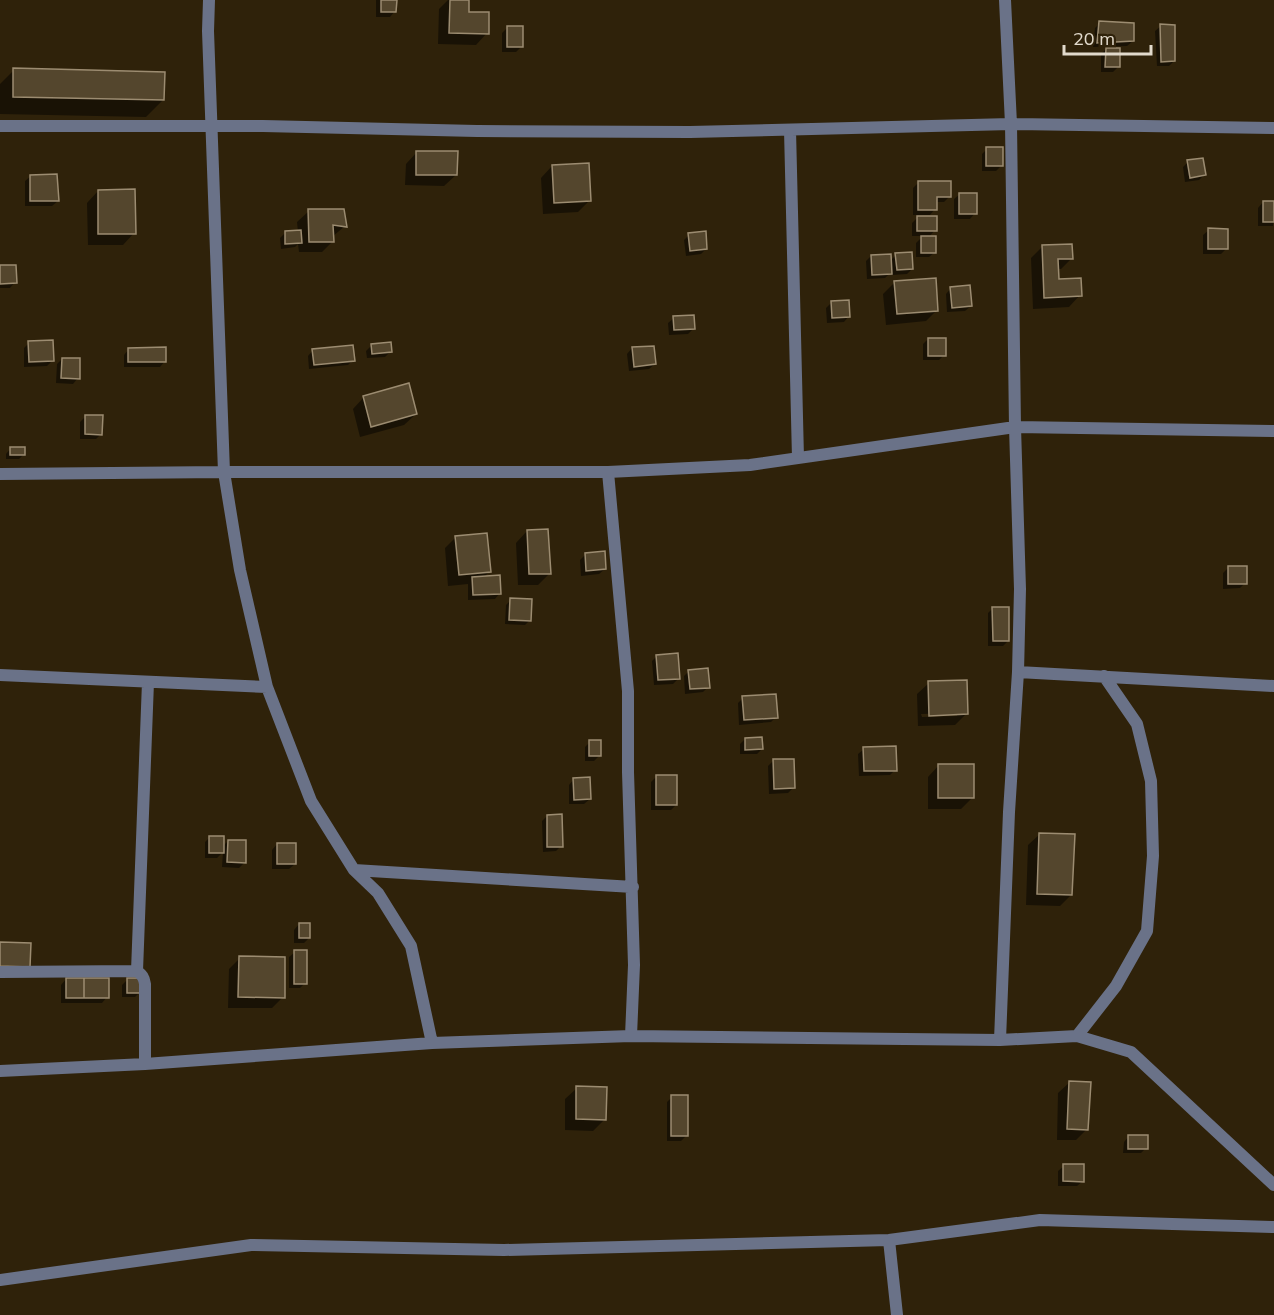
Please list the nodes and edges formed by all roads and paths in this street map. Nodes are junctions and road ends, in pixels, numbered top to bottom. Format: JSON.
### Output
{"nodes":[{"id":1,"x":209,"y":0,"type":"edge"},
{"id":2,"x":1005,"y":0,"type":"edge"},
{"id":3,"x":1011,"y":124,"type":"junction"},
{"id":4,"x":0,"y":126,"type":"edge"},
{"id":5,"x":211,"y":126,"type":"junction"},
{"id":6,"x":1274,"y":128,"type":"edge"},
{"id":7,"x":790,"y":130,"type":"junction"},
{"id":8,"x":1015,"y":428,"type":"junction"},
{"id":9,"x":1274,"y":431,"type":"edge"},
{"id":10,"x":798,"y":458,"type":"junction"},
{"id":11,"x":224,"y":472,"type":"junction"},
{"id":12,"x":608,"y":472,"type":"junction"},
{"id":13,"x":0,"y":474,"type":"edge"},
{"id":14,"x":1018,"y":672,"type":"junction"},
{"id":15,"x":0,"y":675,"type":"edge"},
{"id":16,"x":1104,"y":676,"type":"junction"},
{"id":17,"x":148,"y":682,"type":"junction"},
{"id":18,"x":1274,"y":686,"type":"edge"},
{"id":19,"x":267,"y":687,"type":"junction"},
{"id":20,"x":354,"y":870,"type":"junction"},
{"id":21,"x":633,"y":887,"type":"junction"},
{"id":22,"x":137,"y":971,"type":"junction"},
{"id":23,"x":0,"y":972,"type":"edge"},
{"id":24,"x":631,"y":1036,"type":"junction"},
{"id":25,"x":1077,"y":1036,"type":"junction"},
{"id":26,"x":1000,"y":1040,"type":"junction"},
{"id":27,"x":432,"y":1043,"type":"junction"},
{"id":28,"x":145,"y":1064,"type":"junction"},
{"id":29,"x":0,"y":1071,"type":"edge"},
{"id":30,"x":1274,"y":1185,"type":"edge"},
{"id":31,"x":1274,"y":1227,"type":"edge"},
{"id":32,"x":890,"y":1240,"type":"junction"},
{"id":33,"x":0,"y":1280,"type":"edge"},
{"id":34,"x":897,"y":1315,"type":"edge"}],
"edges":[{"from":1,"to":5,"type":"street"},
{"from":2,"to":3,"type":"street"},
{"from":3,"to":6,"type":"street"},
{"from":3,"to":7,"type":"street"},
{"from":3,"to":8,"type":"street"},
{"from":4,"to":5,"type":"street"},
{"from":5,"to":7,"type":"street"},
{"from":5,"to":11,"type":"street"},
{"from":7,"to":10,"type":"street"},
{"from":8,"to":9,"type":"street"},
{"from":8,"to":10,"type":"street"},
{"from":8,"to":14,"type":"street"},
{"from":10,"to":12,"type":"street"},
{"from":11,"to":12,"type":"street"},
{"from":11,"to":13,"type":"street"},
{"from":11,"to":19,"type":"street"},
{"from":12,"to":21,"type":"street"},
{"from":14,"to":16,"type":"street"},
{"from":14,"to":26,"type":"street"},
{"from":15,"to":17,"type":"street"},
{"from":16,"to":18,"type":"street"},
{"from":16,"to":25,"type":"street"},
{"from":17,"to":19,"type":"street"},
{"from":17,"to":22,"type":"street"},
{"from":19,"to":20,"type":"street"},
{"from":20,"to":21,"type":"street"},
{"from":20,"to":27,"type":"street"},
{"from":21,"to":24,"type":"street"},
{"from":22,"to":23,"type":"street"},
{"from":22,"to":28,"type":"street"},
{"from":24,"to":26,"type":"street"},
{"from":24,"to":27,"type":"street"},
{"from":25,"to":26,"type":"street"},
{"from":25,"to":30,"type":"street"},
{"from":27,"to":28,"type":"street"},
{"from":28,"to":29,"type":"street"},
{"from":31,"to":32,"type":"street"},
{"from":32,"to":33,"type":"street"},
{"from":32,"to":34,"type":"street"}]}
